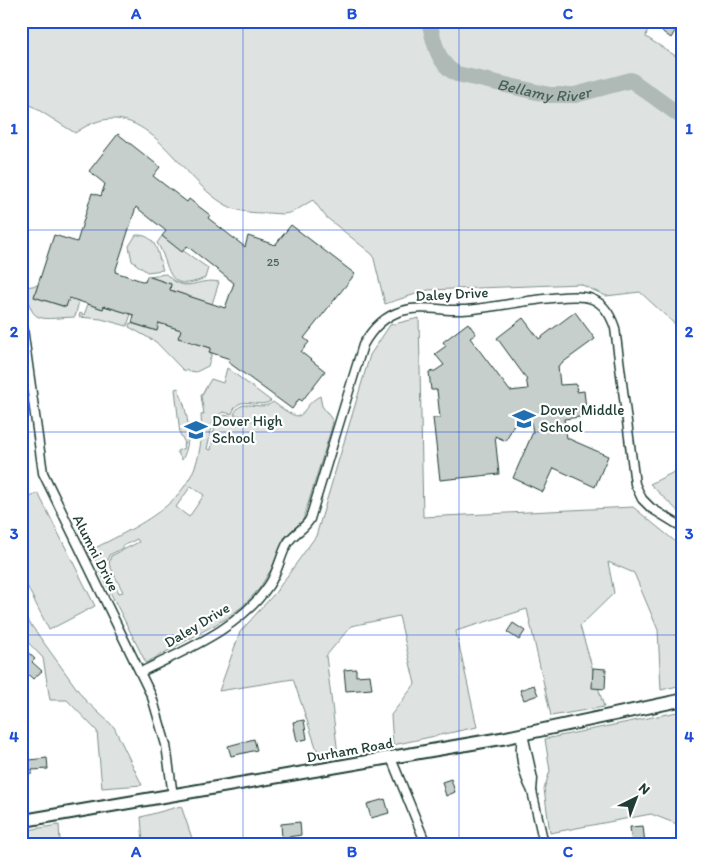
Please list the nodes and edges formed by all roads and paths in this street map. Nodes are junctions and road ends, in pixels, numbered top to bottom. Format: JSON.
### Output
{"nodes":[{"id":1,"x":21,"y":314,"type":"edge"},
{"id":2,"x":682,"y":527,"type":"edge"},
{"id":3,"x":141,"y":672,"type":"junction"},
{"id":4,"x":682,"y":700,"type":"edge"},
{"id":5,"x":523,"y":734,"type":"junction"},
{"id":6,"x":391,"y":758,"type":"junction"},
{"id":7,"x":173,"y":796,"type":"junction"},
{"id":8,"x":21,"y":821,"type":"edge"},
{"id":9,"x":426,"y":844,"type":"edge"},
{"id":10,"x":544,"y":844,"type":"edge"}],
"edges":[{"from":1,"to":3,"type":"street","name":"Alumni Drive"},
{"from":2,"to":3,"type":"street","name":"Daley Drive"},
{"from":3,"to":7,"type":"street","name":"Alumni Drive"},
{"from":4,"to":5,"type":"main road","name":"Durham Road"},
{"from":5,"to":6,"type":"main road","name":"Durham Road"},
{"from":5,"to":10,"type":"street"},
{"from":6,"to":7,"type":"main road","name":"Durham Road"},
{"from":6,"to":9,"type":"street"},
{"from":7,"to":8,"type":"main road","name":"Durham Road"}]}
